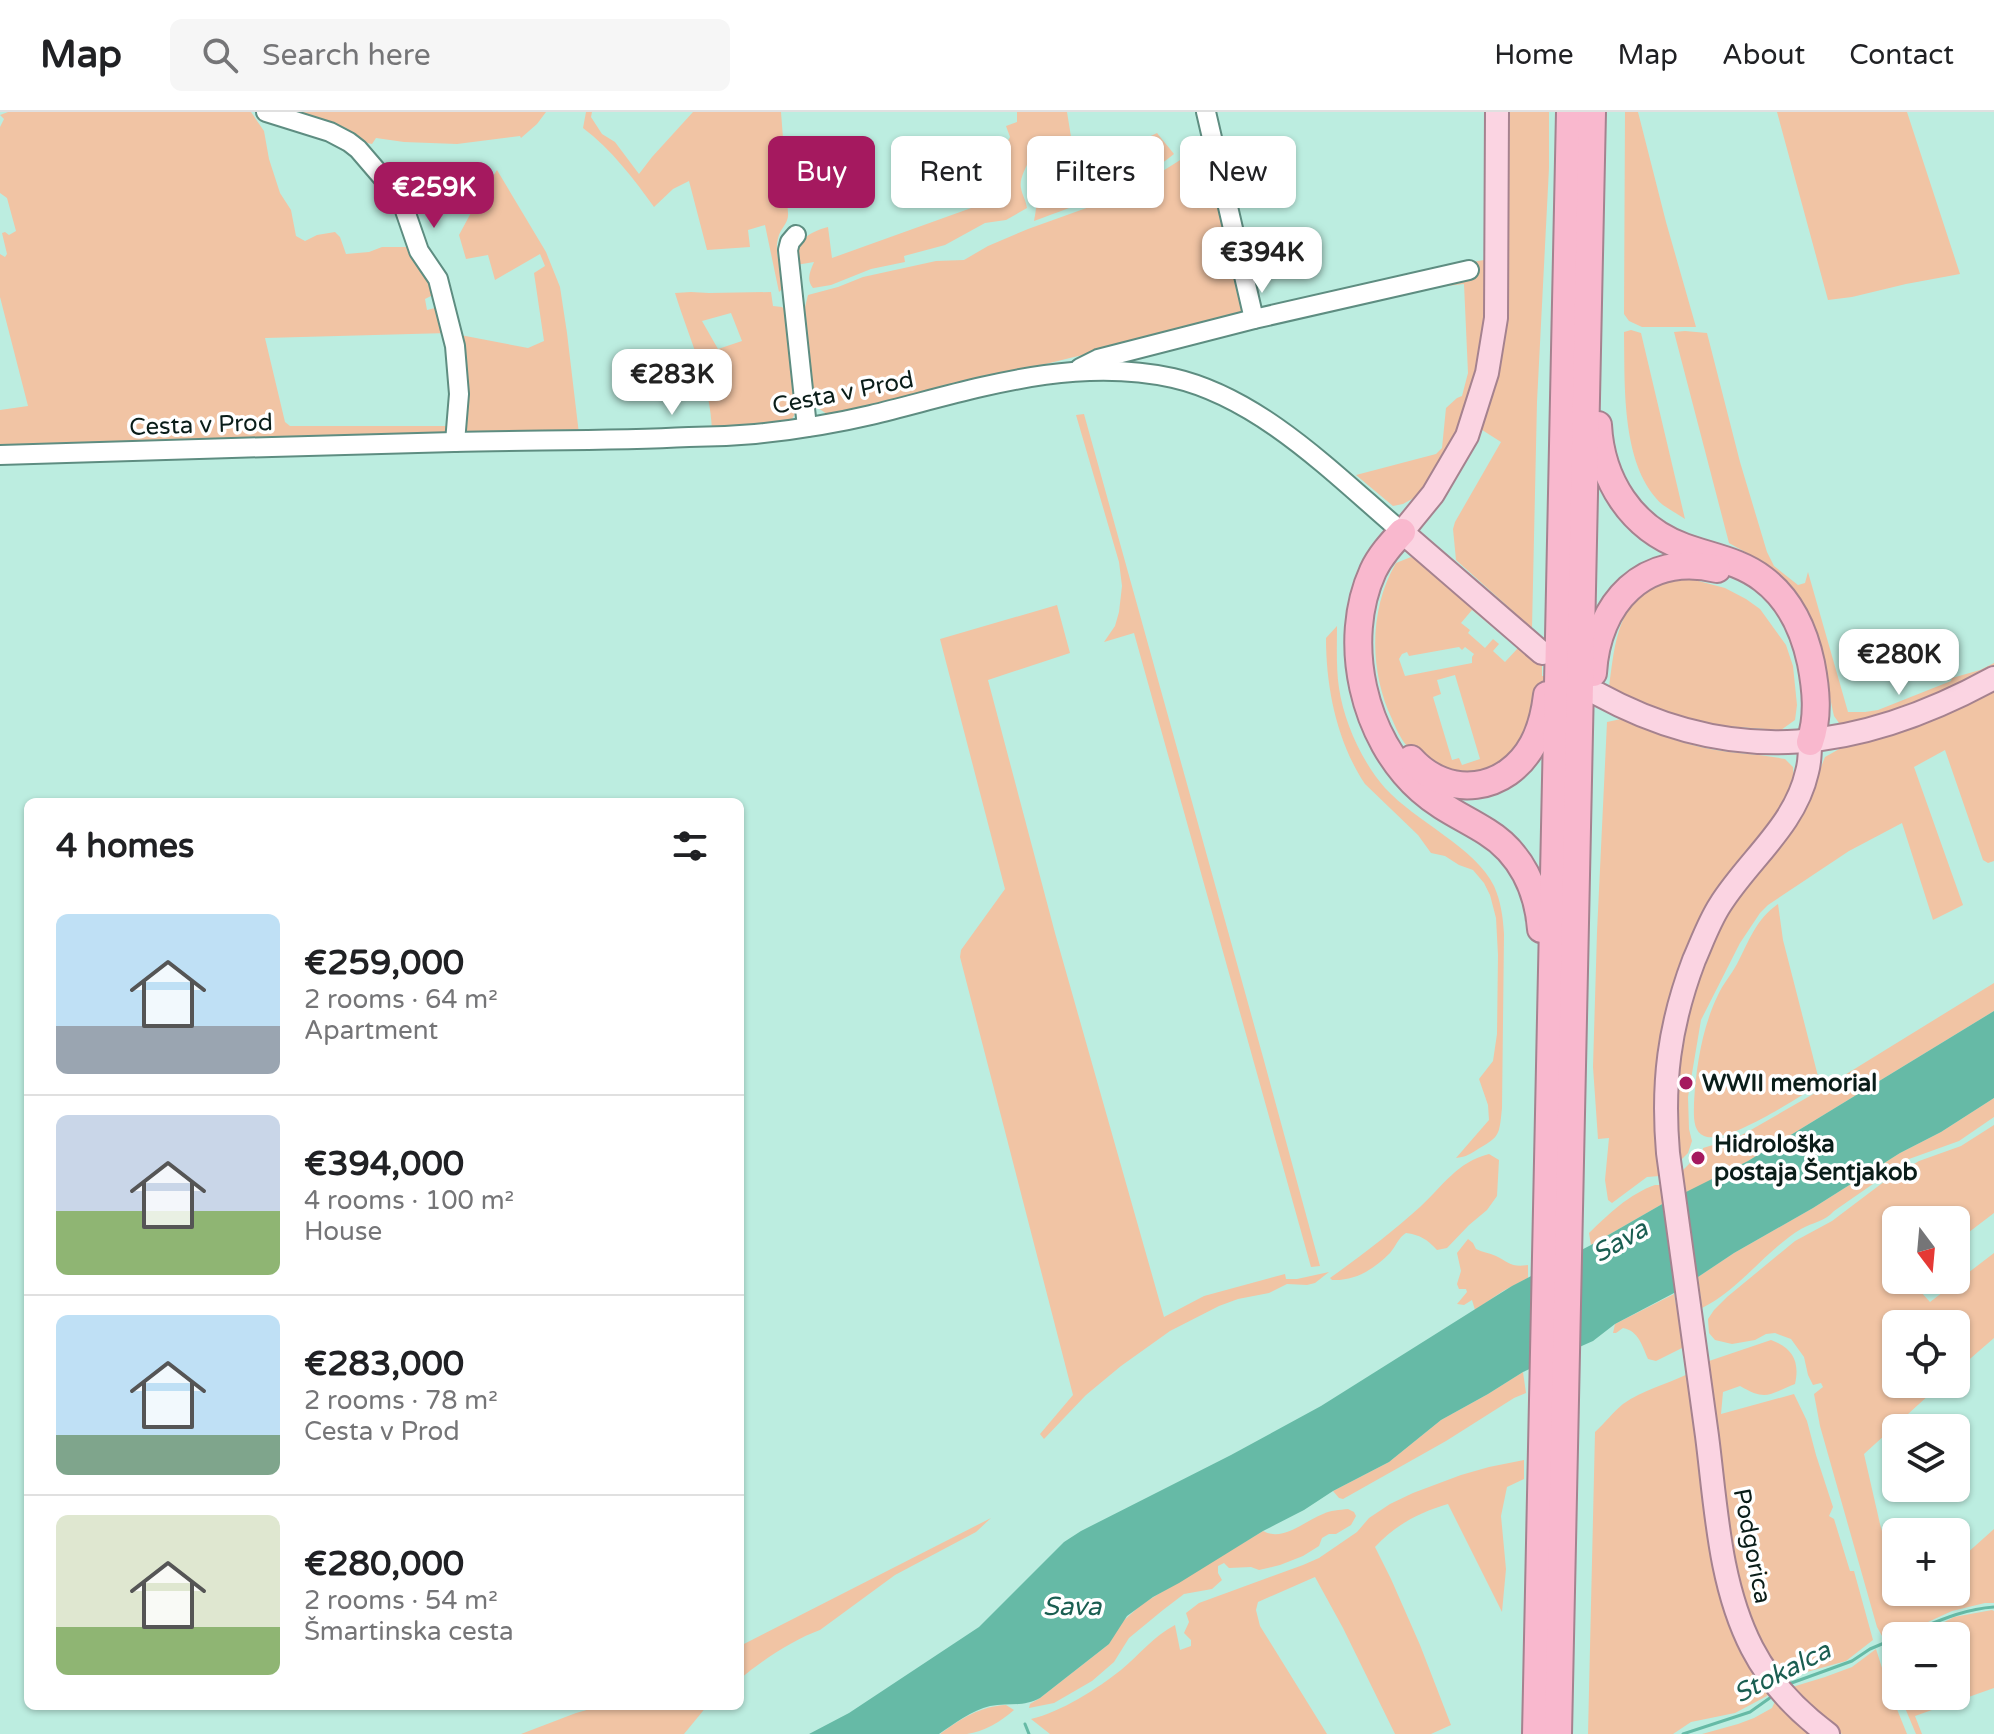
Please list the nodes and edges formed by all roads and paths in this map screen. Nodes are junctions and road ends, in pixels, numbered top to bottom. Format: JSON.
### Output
{"nodes":[{"id":1,"x":266,"y":112,"type":"edge"},
{"id":2,"x":1206,"y":112,"type":"edge"},
{"id":3,"x":1497,"y":112,"type":"edge"},
{"id":4,"x":1570,"y":112,"type":"edge"},
{"id":5,"x":1592,"y":112,"type":"edge"},
{"id":6,"x":796,"y":235,"type":"dead end"},
{"id":7,"x":1469,"y":270,"type":"dead end"},
{"id":8,"x":1254,"y":319,"type":"junction"},
{"id":9,"x":1587,"y":333,"type":"junction"},
{"id":10,"x":1075,"y":372,"type":"junction"},
{"id":11,"x":807,"y":427,"type":"junction"},
{"id":12,"x":455,"y":442,"type":"junction"},
{"id":13,"x":0,"y":455,"type":"edge"},
{"id":14,"x":1402,"y":532,"type":"junction"},
{"id":15,"x":1559,"y":630,"type":"junction"},
{"id":16,"x":1542,"y":653,"type":"dead end"},
{"id":17,"x":1994,"y":678,"type":"edge"},
{"id":18,"x":1598,"y":694,"type":"dead end"},
{"id":19,"x":1810,"y":742,"type":"junction"},
{"id":20,"x":1578,"y":763,"type":"junction"},
{"id":21,"x":1550,"y":1088,"type":"junction"},
{"id":22,"x":1558,"y":1237,"type":"junction"},
{"id":23,"x":1553,"y":1467,"type":"junction"},
{"id":24,"x":1536,"y":1734,"type":"edge"},
{"id":25,"x":1558,"y":1734,"type":"edge"},
{"id":26,"x":1828,"y":1734,"type":"edge"}],
"edges":[{"from":1,"to":12,"type":"street"},
{"from":2,"to":8,"type":"street"},
{"from":3,"to":14,"type":"main road"},
{"from":4,"to":15,"type":"highway"},
{"from":5,"to":9,"type":"highway"},
{"from":6,"to":11,"type":"street"},
{"from":7,"to":8,"type":"street"},
{"from":8,"to":10,"type":"street"},
{"from":9,"to":19,"type":"highway"},
{"from":9,"to":20,"type":"highway"},
{"from":10,"to":11,"type":"street","name":"Cesta v Prod"},
{"from":10,"to":14,"type":"street","name":"Cesta v Prod"},
{"from":11,"to":12,"type":"street","name":"Cesta v Prod"},
{"from":12,"to":13,"type":"street","name":"Cesta v Prod"},
{"from":14,"to":15,"type":"highway"},
{"from":14,"to":16,"type":"main road"},
{"from":14,"to":21,"type":"highway"},
{"from":15,"to":21,"type":"highway"},
{"from":17,"to":19,"type":"main road"},
{"from":18,"to":19,"type":"main road"},
{"from":19,"to":20,"type":"highway"},
{"from":19,"to":26,"type":"main road","name":"Podgorica"},
{"from":20,"to":22,"type":"highway"},
{"from":21,"to":22,"type":"highway"},
{"from":22,"to":23,"type":"highway"},
{"from":23,"to":24,"type":"highway"},
{"from":23,"to":25,"type":"highway"}]}
